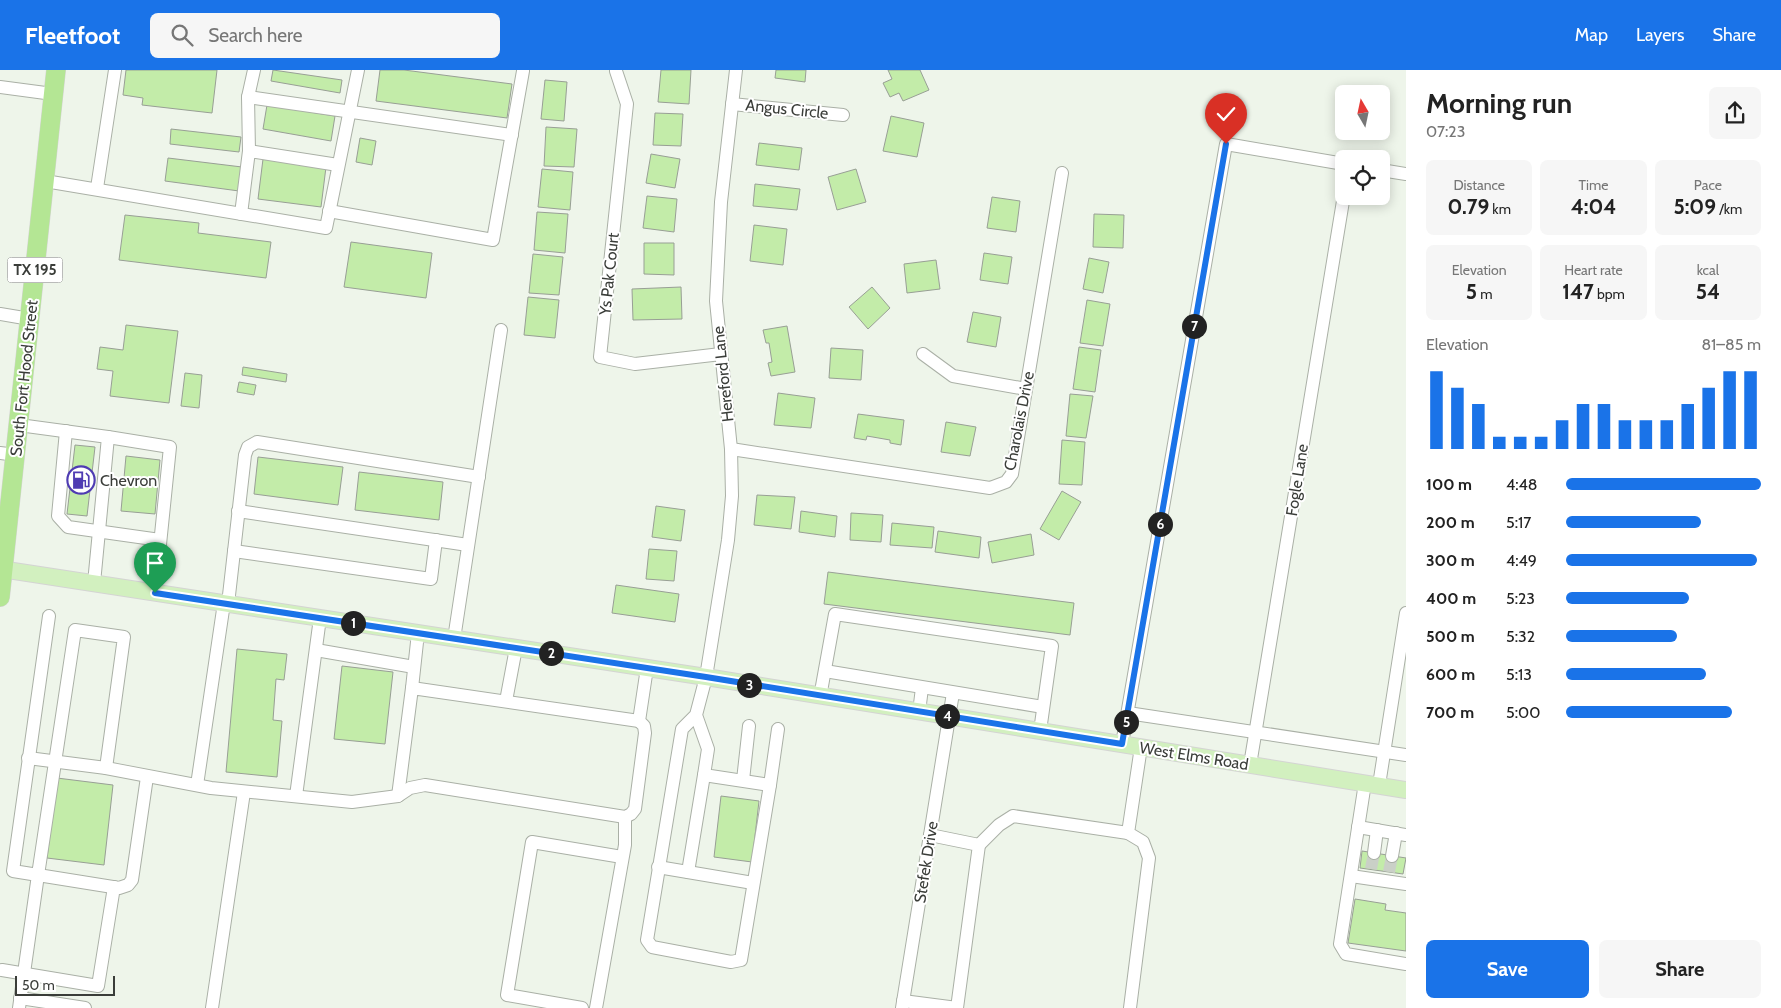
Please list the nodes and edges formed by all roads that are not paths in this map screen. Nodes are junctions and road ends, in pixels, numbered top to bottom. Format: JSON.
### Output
{"nodes":[{"id":1,"x":56,"y":70,"type":"edge"},
{"id":2,"x":115,"y":70,"type":"edge"},
{"id":3,"x":254,"y":70,"type":"edge"},
{"id":4,"x":358,"y":70,"type":"edge"},
{"id":5,"x":520,"y":70,"type":"edge"},
{"id":6,"x":736,"y":70,"type":"edge"},
{"id":7,"x":616,"y":71,"type":"dead end"},
{"id":8,"x":0,"y":87,"type":"edge"},
{"id":9,"x":53,"y":94,"type":"junction"},
{"id":10,"x":248,"y":97,"type":"junction"},
{"id":11,"x":732,"y":104,"type":"junction"},
{"id":12,"x":350,"y":110,"type":"junction"},
{"id":13,"x":843,"y":115,"type":"dead end"},
{"id":14,"x":512,"y":135,"type":"junction"},
{"id":15,"x":249,"y":151,"type":"junction"},
{"id":16,"x":1335,"y":162,"type":"edge"},
{"id":17,"x":338,"y":165,"type":"junction"},
{"id":18,"x":1390,"y":171,"type":"edge"},
{"id":19,"x":1062,"y":173,"type":"dead end"},
{"id":20,"x":1406,"y":174,"type":"edge"},
{"id":21,"x":44,"y":181,"type":"junction"},
{"id":22,"x":97,"y":188,"type":"junction"},
{"id":23,"x":1342,"y":205,"type":"edge"},
{"id":24,"x":329,"y":211,"type":"junction"},
{"id":25,"x":241,"y":214,"type":"junction"},
{"id":26,"x":0,"y":314,"type":"edge"},
{"id":27,"x":30,"y":319,"type":"junction"},
{"id":28,"x":501,"y":330,"type":"dead end"},
{"id":29,"x":721,"y":354,"type":"junction"},
{"id":30,"x":922,"y":354,"type":"dead end"},
{"id":31,"x":1026,"y":389,"type":"junction"},
{"id":32,"x":19,"y":425,"type":"junction"},
{"id":33,"x":66,"y":431,"type":"junction"},
{"id":34,"x":108,"y":437,"type":"junction"},
{"id":35,"x":731,"y":449,"type":"junction"},
{"id":36,"x":8,"y":454,"type":"edge"},
{"id":37,"x":479,"y":477,"type":"junction"},
{"id":38,"x":6,"y":483,"type":"edge"},
{"id":39,"x":238,"y":511,"type":"junction"},
{"id":40,"x":99,"y":532,"type":"junction"},
{"id":41,"x":160,"y":540,"type":"junction"},
{"id":42,"x":436,"y":540,"type":"junction"},
{"id":43,"x":468,"y":545,"type":"junction"},
{"id":44,"x":234,"y":551,"type":"junction"},
{"id":45,"x":2,"y":569,"type":"edge"},
{"id":46,"x":94,"y":583,"type":"junction"},
{"id":47,"x":155,"y":593,"type":"junction"},
{"id":48,"x":0,"y":597,"type":"edge"},
{"id":49,"x":226,"y":604,"type":"junction"},
{"id":50,"x":1406,"y":613,"type":"edge"},
{"id":51,"x":49,"y":616,"type":"dead end"},
{"id":52,"x":320,"y":618,"type":"junction"},
{"id":53,"x":418,"y":633,"type":"junction"},
{"id":54,"x":454,"y":639,"type":"junction"},
{"id":55,"x":516,"y":648,"type":"junction"},
{"id":56,"x":316,"y":650,"type":"junction"},
{"id":57,"x":414,"y":667,"type":"junction"},
{"id":58,"x":647,"y":668,"type":"junction"},
{"id":59,"x":825,"y":671,"type":"junction"},
{"id":60,"x":706,"y":677,"type":"junction"},
{"id":61,"x":412,"y":688,"type":"junction"},
{"id":62,"x":922,"y":688,"type":"junction"},
{"id":63,"x":953,"y":693,"type":"junction"},
{"id":64,"x":820,"y":696,"type":"junction"},
{"id":65,"x":506,"y":701,"type":"junction"},
{"id":66,"x":1043,"y":707,"type":"junction"},
{"id":67,"x":919,"y":712,"type":"junction"},
{"id":68,"x":1128,"y":713,"type":"junction"},
{"id":69,"x":696,"y":715,"type":"junction"},
{"id":70,"x":949,"y":716,"type":"junction"},
{"id":71,"x":638,"y":721,"type":"junction"},
{"id":72,"x":749,"y":726,"type":"dead end"},
{"id":73,"x":778,"y":729,"type":"dead end"},
{"id":74,"x":1040,"y":731,"type":"junction"},
{"id":75,"x":1256,"y":732,"type":"junction"},
{"id":76,"x":1122,"y":744,"type":"junction"},
{"id":77,"x":1141,"y":747,"type":"junction"},
{"id":78,"x":1384,"y":751,"type":"junction"},
{"id":79,"x":1406,"y":754,"type":"edge"},
{"id":80,"x":28,"y":758,"type":"junction"},
{"id":81,"x":56,"y":761,"type":"junction"},
{"id":82,"x":1250,"y":765,"type":"junction"},
{"id":83,"x":106,"y":768,"type":"junction"},
{"id":84,"x":704,"y":775,"type":"junction"},
{"id":85,"x":147,"y":777,"type":"junction"},
{"id":86,"x":743,"y":780,"type":"junction"},
{"id":87,"x":1372,"y":784,"type":"junction"},
{"id":88,"x":197,"y":785,"type":"junction"},
{"id":89,"x":770,"y":785,"type":"junction"},
{"id":90,"x":1406,"y":790,"type":"edge"},
{"id":91,"x":244,"y":792,"type":"junction"},
{"id":92,"x":296,"y":796,"type":"junction"},
{"id":93,"x":398,"y":796,"type":"junction"},
{"id":94,"x":625,"y":816,"type":"junction"},
{"id":95,"x":1358,"y":827,"type":"junction"},
{"id":96,"x":1377,"y":830,"type":"junction"},
{"id":97,"x":1128,"y":834,"type":"junction"},
{"id":98,"x":1401,"y":834,"type":"edge"},
{"id":99,"x":930,"y":835,"type":"junction"},
{"id":100,"x":979,"y":845,"type":"junction"},
{"id":101,"x":1374,"y":853,"type":"tunnel mouth"},
{"id":102,"x":1392,"y":856,"type":"tunnel mouth"},
{"id":103,"x":622,"y":858,"type":"junction"},
{"id":104,"x":658,"y":867,"type":"junction"},
{"id":105,"x":688,"y":872,"type":"junction"},
{"id":106,"x":38,"y":875,"type":"junction"},
{"id":107,"x":1351,"y":876,"type":"junction"},
{"id":108,"x":753,"y":883,"type":"junction"},
{"id":109,"x":1406,"y":884,"type":"edge"},
{"id":110,"x":114,"y":887,"type":"junction"},
{"id":111,"x":1406,"y":964,"type":"edge"},
{"id":112,"x":2,"y":970,"type":"dead end"},
{"id":113,"x":25,"y":974,"type":"junction"},
{"id":114,"x":20,"y":1003,"type":"edge"},
{"id":115,"x":903,"y":1004,"type":"edge"},
{"id":116,"x":54,"y":1006,"type":"edge"},
{"id":117,"x":85,"y":1008,"type":"edge"},
{"id":118,"x":212,"y":1008,"type":"edge"},
{"id":119,"x":582,"y":1008,"type":"edge"},
{"id":120,"x":596,"y":1008,"type":"edge"},
{"id":121,"x":957,"y":1008,"type":"edge"},
{"id":122,"x":1130,"y":1008,"type":"edge"}],
"edges":[{"from":1,"to":9,"type":"highway","name":"South Fort Hood Street","number":"TX 195"},
{"from":2,"to":22,"type":"street"},
{"from":3,"to":10,"type":"street"},
{"from":4,"to":12,"type":"street"},
{"from":5,"to":14,"type":"street"},
{"from":6,"to":11,"type":"street","name":"Hereford Lane"},
{"from":7,"to":29,"type":"street","name":"Ys Pak Court"},
{"from":8,"to":9,"type":"street"},
{"from":9,"to":21,"type":"highway","name":"South Fort Hood Street","number":"TX 195"},
{"from":10,"to":12,"type":"street"},
{"from":10,"to":15,"type":"street"},
{"from":11,"to":13,"type":"street","name":"Angus Circle"},
{"from":11,"to":29,"type":"street","name":"Hereford Lane"},
{"from":12,"to":14,"type":"street"},
{"from":12,"to":17,"type":"street"},
{"from":14,"to":24,"type":"street"},
{"from":15,"to":17,"type":"street"},
{"from":15,"to":25,"type":"street"},
{"from":16,"to":68,"type":"street"},
{"from":17,"to":24,"type":"street"},
{"from":18,"to":20,"type":"street"},
{"from":19,"to":31,"type":"street","name":"Charolais Drive"},
{"from":21,"to":22,"type":"street"},
{"from":21,"to":27,"type":"highway","name":"South Fort Hood Street","number":"TX 195"},
{"from":22,"to":25,"type":"street"},
{"from":23,"to":75,"type":"street","name":"Fogle Lane"},
{"from":24,"to":25,"type":"street"},
{"from":26,"to":27,"type":"street"},
{"from":27,"to":32,"type":"highway","name":"South Fort Hood Street","number":"TX 195"},
{"from":28,"to":37,"type":"street"},
{"from":29,"to":35,"type":"street","name":"Hereford Lane"},
{"from":30,"to":31,"type":"street"},
{"from":31,"to":35,"type":"street","name":"Charolais Drive"},
{"from":32,"to":33,"type":"street"},
{"from":32,"to":36,"type":"highway","name":"South Fort Hood Street","number":"TX 195"},
{"from":33,"to":34,"type":"street"},
{"from":33,"to":40,"type":"street"},
{"from":34,"to":40,"type":"street"},
{"from":34,"to":41,"type":"street"},
{"from":35,"to":60,"type":"street","name":"Hereford Lane"},
{"from":36,"to":38,"type":"highway","name":"South Fort Hood Street","number":"TX 195"},
{"from":37,"to":39,"type":"street"},
{"from":37,"to":43,"type":"street"},
{"from":38,"to":45,"type":"highway","name":"South Fort Hood Street","number":"TX 195"},
{"from":39,"to":42,"type":"street"},
{"from":39,"to":44,"type":"street"},
{"from":40,"to":41,"type":"street"},
{"from":40,"to":46,"type":"street"},
{"from":41,"to":47,"type":"street"},
{"from":42,"to":43,"type":"street"},
{"from":42,"to":44,"type":"street"},
{"from":43,"to":54,"type":"street"},
{"from":44,"to":49,"type":"street"},
{"from":45,"to":46,"type":"main road","name":"West Elms Road"},
{"from":45,"to":48,"type":"highway","name":"South Fort Hood Street","number":"TX 195"},
{"from":46,"to":47,"type":"main road","name":"West Elms Road"},
{"from":47,"to":49,"type":"main road","name":"West Elms Road"},
{"from":49,"to":52,"type":"main road","name":"West Elms Road"},
{"from":49,"to":88,"type":"street"},
{"from":50,"to":78,"type":"street"},
{"from":51,"to":80,"type":"street"},
{"from":52,"to":53,"type":"main road","name":"West Elms Road"},
{"from":52,"to":56,"type":"street"},
{"from":53,"to":54,"type":"main road","name":"West Elms Road"},
{"from":53,"to":57,"type":"street"},
{"from":54,"to":55,"type":"main road","name":"West Elms Road"},
{"from":55,"to":58,"type":"main road","name":"West Elms Road"},
{"from":55,"to":65,"type":"street"},
{"from":56,"to":57,"type":"street"},
{"from":56,"to":92,"type":"street"},
{"from":57,"to":61,"type":"street"},
{"from":58,"to":60,"type":"main road","name":"West Elms Road"},
{"from":58,"to":71,"type":"street"},
{"from":59,"to":62,"type":"street"},
{"from":59,"to":64,"type":"street"},
{"from":59,"to":66,"type":"street"},
{"from":60,"to":64,"type":"main road","name":"West Elms Road"},
{"from":60,"to":69,"type":"street","name":"Hereford Lane"},
{"from":61,"to":65,"type":"street"},
{"from":61,"to":93,"type":"street"},
{"from":62,"to":63,"type":"street"},
{"from":62,"to":67,"type":"street"},
{"from":63,"to":66,"type":"street"},
{"from":63,"to":70,"type":"street","name":"Stefek Drive"},
{"from":64,"to":67,"type":"main road","name":"West Elms Road"},
{"from":65,"to":71,"type":"street"},
{"from":66,"to":74,"type":"street"},
{"from":67,"to":70,"type":"main road","name":"West Elms Road"},
{"from":68,"to":75,"type":"street"},
{"from":68,"to":76,"type":"street"},
{"from":69,"to":84,"type":"street"},
{"from":69,"to":104,"type":"street"},
{"from":70,"to":74,"type":"main road","name":"West Elms Road"},
{"from":70,"to":99,"type":"street","name":"Stefek Drive"},
{"from":71,"to":94,"type":"street"},
{"from":72,"to":86,"type":"street"},
{"from":73,"to":89,"type":"street"},
{"from":74,"to":76,"type":"main road","name":"West Elms Road"},
{"from":75,"to":78,"type":"street"},
{"from":75,"to":82,"type":"street","name":"Fogle Lane"},
{"from":76,"to":77,"type":"main road","name":"West Elms Road"},
{"from":77,"to":82,"type":"main road","name":"West Elms Road"},
{"from":77,"to":97,"type":"street"},
{"from":78,"to":79,"type":"street"},
{"from":78,"to":87,"type":"street"},
{"from":80,"to":81,"type":"street"},
{"from":80,"to":106,"type":"street"},
{"from":81,"to":83,"type":"street"},
{"from":81,"to":83,"type":"street"},
{"from":81,"to":106,"type":"street"},
{"from":82,"to":87,"type":"main road","name":"West Elms Road"},
{"from":83,"to":85,"type":"street"},
{"from":84,"to":86,"type":"street"},
{"from":84,"to":105,"type":"street"},
{"from":85,"to":88,"type":"street"},
{"from":85,"to":110,"type":"street"},
{"from":86,"to":89,"type":"street"},
{"from":87,"to":90,"type":"main road","name":"West Elms Road"},
{"from":87,"to":95,"type":"street"},
{"from":88,"to":91,"type":"street"},
{"from":89,"to":108,"type":"street"},
{"from":91,"to":92,"type":"street"},
{"from":91,"to":118,"type":"street"},
{"from":92,"to":93,"type":"street"},
{"from":93,"to":94,"type":"street"},
{"from":94,"to":103,"type":"street"},
{"from":95,"to":96,"type":"street"},
{"from":95,"to":107,"type":"street"},
{"from":96,"to":98,"type":"street"},
{"from":96,"to":101,"type":"street"},
{"from":97,"to":100,"type":"street"},
{"from":97,"to":122,"type":"street"},
{"from":98,"to":102,"type":"street"},
{"from":99,"to":100,"type":"street"},
{"from":99,"to":115,"type":"street","name":"Stefek Drive"},
{"from":100,"to":121,"type":"street"},
{"from":103,"to":119,"type":"street"},
{"from":103,"to":120,"type":"street"},
{"from":104,"to":105,"type":"street"},
{"from":104,"to":108,"type":"street"},
{"from":105,"to":108,"type":"street"},
{"from":106,"to":110,"type":"street"},
{"from":106,"to":113,"type":"street"},
{"from":107,"to":109,"type":"street"},
{"from":107,"to":111,"type":"street"},
{"from":110,"to":113,"type":"street"},
{"from":112,"to":113,"type":"street"},
{"from":113,"to":114,"type":"street"},
{"from":114,"to":116,"type":"street"},
{"from":115,"to":121,"type":"street"},
{"from":116,"to":117,"type":"street"}]}
